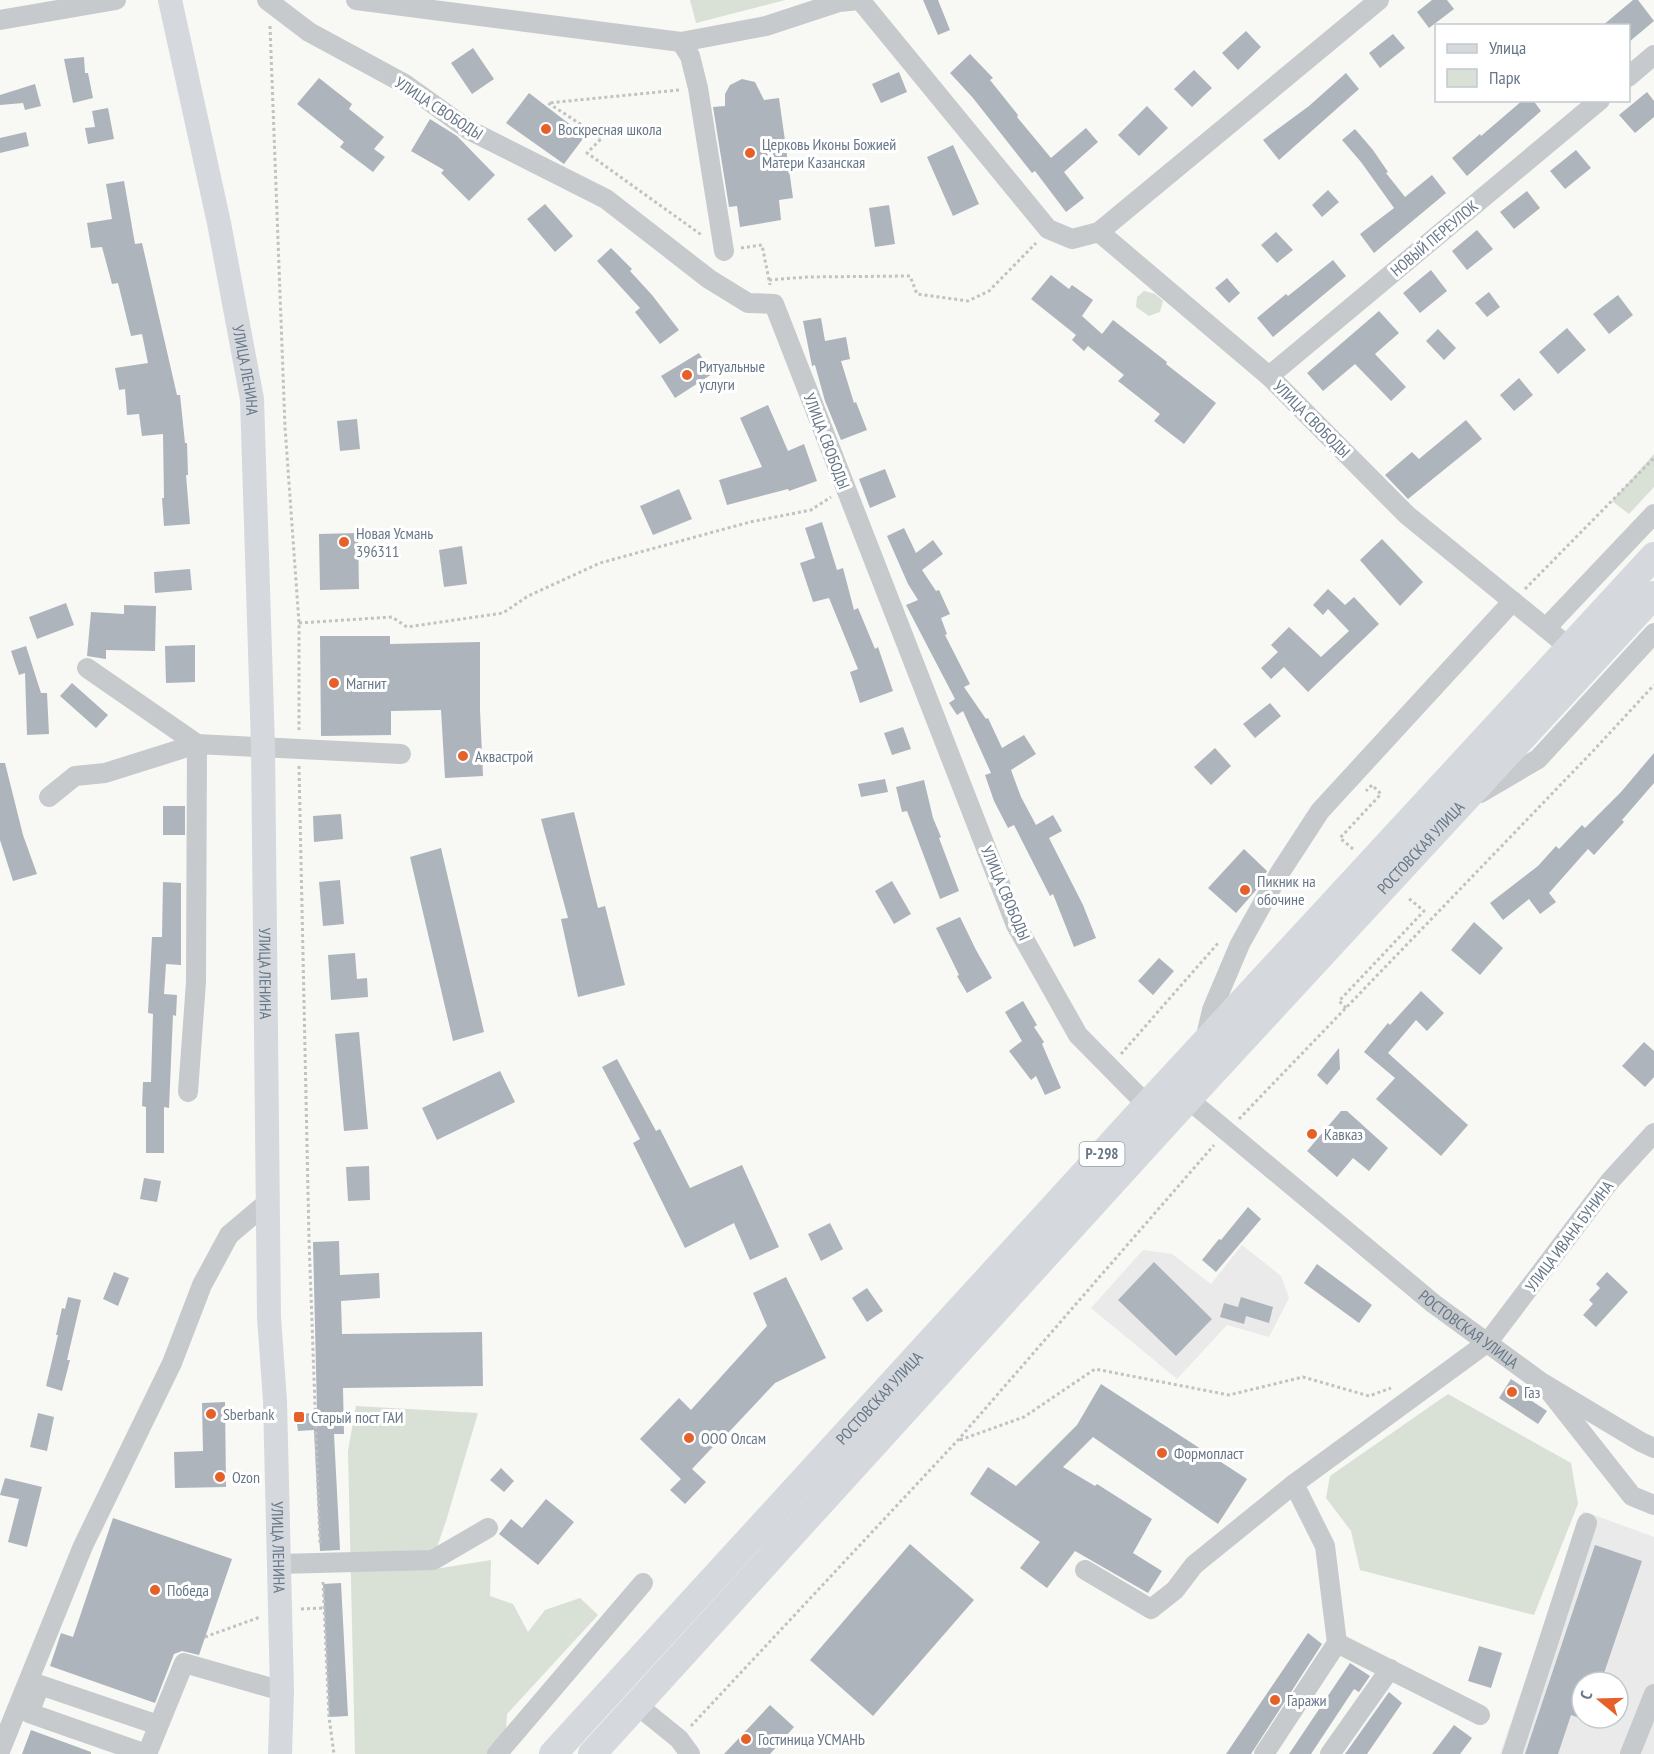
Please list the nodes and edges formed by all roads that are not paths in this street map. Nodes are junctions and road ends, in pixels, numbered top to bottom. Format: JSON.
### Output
{"nodes":[{"id":1,"x":116,"y":0,"type":"edge"},
{"id":2,"x":170,"y":0,"type":"edge"},
{"id":3,"x":267,"y":0,"type":"edge"},
{"id":4,"x":356,"y":0,"type":"edge"},
{"id":5,"x":860,"y":0,"type":"edge"},
{"id":6,"x":1379,"y":0,"type":"edge"},
{"id":7,"x":838,"y":1,"type":"edge"},
{"id":8,"x":0,"y":20,"type":"edge"},
{"id":9,"x":681,"y":42,"type":"junction"},
{"id":10,"x":1654,"y":55,"type":"edge"},
{"id":11,"x":1630,"y":75,"type":"edge"},
{"id":12,"x":1598,"y":102,"type":"edge"},
{"id":13,"x":1099,"y":232,"type":"junction"},
{"id":14,"x":724,"y":250,"type":"road end"},
{"id":15,"x":1269,"y":376,"type":"junction"},
{"id":16,"x":1654,"y":514,"type":"edge"},
{"id":17,"x":1654,"y":556,"type":"edge"},
{"id":18,"x":1654,"y":596,"type":"edge"},
{"id":19,"x":1513,"y":601,"type":"junction"},
{"id":20,"x":1546,"y":628,"type":"junction"},
{"id":21,"x":1654,"y":633,"type":"edge"},
{"id":22,"x":1570,"y":648,"type":"junction"},
{"id":23,"x":87,"y":668,"type":"dead end"},
{"id":24,"x":197,"y":744,"type":"junction"},
{"id":25,"x":262,"y":746,"type":"junction"},
{"id":26,"x":401,"y":754,"type":"dead end"},
{"id":27,"x":49,"y":797,"type":"dead end"},
{"id":28,"x":1464,"y":801,"type":"junction"},
{"id":29,"x":1205,"y":1043,"type":"junction"},
{"id":30,"x":188,"y":1092,"type":"dead end"},
{"id":31,"x":1188,"y":1099,"type":"junction"},
{"id":32,"x":1147,"y":1105,"type":"junction"},
{"id":33,"x":1654,"y":1133,"type":"edge"},
{"id":34,"x":268,"y":1202,"type":"junction"},
{"id":35,"x":1488,"y":1342,"type":"junction"},
{"id":36,"x":1541,"y":1382,"type":"junction"},
{"id":37,"x":1654,"y":1448,"type":"edge"},
{"id":38,"x":1294,"y":1484,"type":"junction"},
{"id":39,"x":1654,"y":1505,"type":"edge"},
{"id":40,"x":1587,"y":1523,"type":"dead end"},
{"id":41,"x":488,"y":1528,"type":"dead end"},
{"id":42,"x":278,"y":1564,"type":"junction"},
{"id":43,"x":1085,"y":1570,"type":"dead end"},
{"id":44,"x":643,"y":1583,"type":"dead end"},
{"id":45,"x":1337,"y":1642,"type":"junction"},
{"id":46,"x":1390,"y":1670,"type":"junction"},
{"id":47,"x":282,"y":1691,"type":"junction"},
{"id":48,"x":1654,"y":1694,"type":"edge"},
{"id":49,"x":637,"y":1705,"type":"junction"},
{"id":50,"x":1480,"y":1715,"type":"dead end"},
{"id":51,"x":158,"y":1725,"type":"junction"},
{"id":52,"x":684,"y":1746,"type":"edge"},
{"id":53,"x":0,"y":1751,"type":"edge"},
{"id":54,"x":147,"y":1754,"type":"edge"},
{"id":55,"x":280,"y":1754,"type":"edge"},
{"id":56,"x":294,"y":1754,"type":"edge"},
{"id":57,"x":497,"y":1754,"type":"edge"},
{"id":58,"x":554,"y":1754,"type":"edge"},
{"id":59,"x":592,"y":1754,"type":"edge"},
{"id":60,"x":1264,"y":1754,"type":"edge"},
{"id":61,"x":1330,"y":1754,"type":"edge"},
{"id":62,"x":1512,"y":1754,"type":"edge"},
{"id":63,"x":1630,"y":1754,"type":"edge"}],
"edges":[{"from":1,"to":8,"type":"street"},
{"from":2,"to":25,"type":"main road","name":"УЛИЦА ЛЕНИНА"},
{"from":3,"to":32,"type":"street","name":"УЛИЦА СВОБОДЫ"},
{"from":4,"to":9,"type":"street"},
{"from":5,"to":7,"type":"street"},
{"from":5,"to":13,"type":"street"},
{"from":6,"to":13,"type":"street"},
{"from":7,"to":9,"type":"street"},
{"from":9,"to":14,"type":"street"},
{"from":10,"to":11,"type":"street"},
{"from":12,"to":15,"type":"street","name":"НОВЫЙ ПЕРЕУЛОК"},
{"from":13,"to":15,"type":"street","name":"УЛИЦА СВОБОДЫ"},
{"from":15,"to":19,"type":"street","name":"УЛИЦА СВОБОДЫ"},
{"from":16,"to":20,"type":"street"},
{"from":17,"to":22,"type":"highway","name":"РОСТОВСКАЯ УЛИЦА","number":"Р-298"},
{"from":18,"to":28,"type":"highway","name":"РОСТОВСКАЯ УЛИЦА","number":"Р-298"},
{"from":19,"to":20,"type":"street","name":"УЛИЦА СВОБОДЫ"},
{"from":19,"to":29,"type":"street"},
{"from":20,"to":22,"type":"street","name":"УЛИЦА СВОБОДЫ"},
{"from":21,"to":28,"type":"street"},
{"from":22,"to":29,"type":"highway","name":"РОСТОВСКАЯ УЛИЦА","number":"Р-298"},
{"from":23,"to":24,"type":"street"},
{"from":24,"to":25,"type":"street"},
{"from":24,"to":27,"type":"street"},
{"from":24,"to":30,"type":"street"},
{"from":25,"to":26,"type":"street"},
{"from":25,"to":34,"type":"main road","name":"УЛИЦА ЛЕНИНА"},
{"from":28,"to":31,"type":"highway","name":"РОСТОВСКАЯ УЛИЦА","number":"Р-298"},
{"from":29,"to":32,"type":"highway","name":"РОСТОВСКАЯ УЛИЦА","number":"Р-298"},
{"from":31,"to":35,"type":"street","name":"РОСТОВСКАЯ УЛИЦА"},
{"from":31,"to":49,"type":"highway","name":"РОСТОВСКАЯ УЛИЦА","number":"Р-298"},
{"from":32,"to":58,"type":"highway","name":"РОСТОВСКАЯ УЛИЦА","number":"Р-298"},
{"from":33,"to":35,"type":"street","name":"УЛИЦА ИВАНА БУНИНА"},
{"from":34,"to":42,"type":"main road","name":"УЛИЦА ЛЕНИНА"},
{"from":34,"to":53,"type":"street"},
{"from":35,"to":36,"type":"street","name":"РОСТОВСКАЯ УЛИЦА"},
{"from":35,"to":38,"type":"street","name":"УЛИЦА ИВАНА БУНИНА"},
{"from":36,"to":37,"type":"street","name":"РОСТОВСКАЯ УЛИЦА"},
{"from":36,"to":39,"type":"street"},
{"from":38,"to":43,"type":"street","name":"УЛИЦА ИВАНА БУНИНА"},
{"from":38,"to":45,"type":"street"},
{"from":40,"to":62,"type":"street"},
{"from":41,"to":42,"type":"street"},
{"from":42,"to":47,"type":"main road","name":"УЛИЦА ЛЕНИНА"},
{"from":44,"to":57,"type":"street"},
{"from":45,"to":46,"type":"street"},
{"from":45,"to":60,"type":"street"},
{"from":46,"to":50,"type":"street"},
{"from":46,"to":61,"type":"street"},
{"from":47,"to":51,"type":"street"},
{"from":47,"to":55,"type":"main road"},
{"from":47,"to":56,"type":"main road"},
{"from":48,"to":63,"type":"street"},
{"from":49,"to":52,"type":"street"},
{"from":49,"to":59,"type":"highway","name":"РОСТОВСКАЯ УЛИЦА","number":"Р-298"},
{"from":51,"to":54,"type":"street"},
{"from":51,"to":54,"type":"street"}]}
